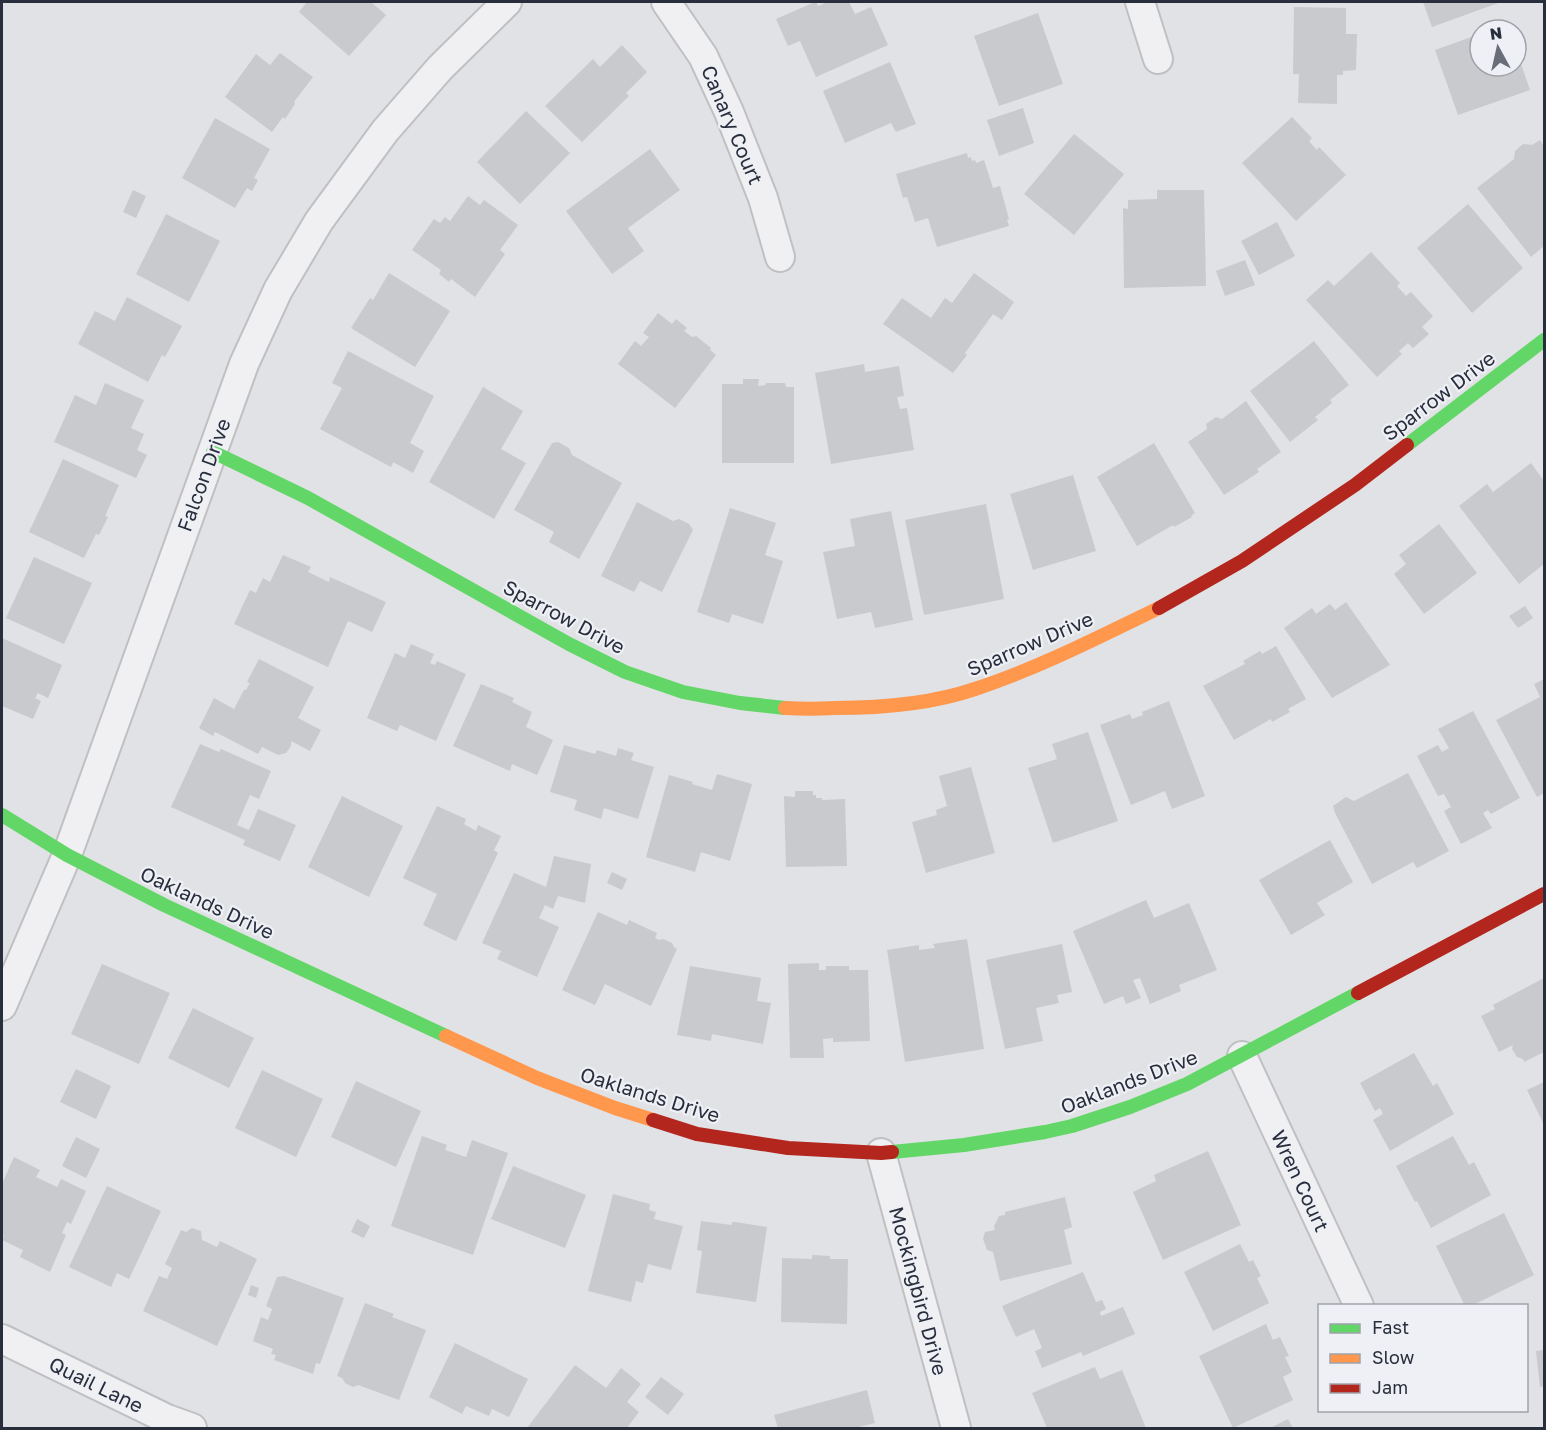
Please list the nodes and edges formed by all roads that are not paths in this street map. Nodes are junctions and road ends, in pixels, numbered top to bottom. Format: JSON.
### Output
{"nodes":[{"id":1,"x":507,"y":2,"type":"edge"},
{"id":2,"x":666,"y":2,"type":"edge"},
{"id":3,"x":1140,"y":2,"type":"edge"},
{"id":4,"x":1158,"y":58,"type":"dead end"},
{"id":5,"x":780,"y":257,"type":"dead end"},
{"id":6,"x":1545,"y":340,"type":"edge"},
{"id":7,"x":213,"y":452,"type":"junction"},
{"id":8,"x":2,"y":815,"type":"edge"},
{"id":9,"x":67,"y":855,"type":"junction"},
{"id":10,"x":1545,"y":894,"type":"edge"},
{"id":11,"x":2,"y":1006,"type":"edge"},
{"id":12,"x":1242,"y":1056,"type":"junction"},
{"id":13,"x":881,"y":1153,"type":"junction"},
{"id":14,"x":1359,"y":1304,"type":"edge"},
{"id":15,"x":2,"y":1339,"type":"edge"},
{"id":16,"x":192,"y":1428,"type":"edge"},
{"id":17,"x":956,"y":1428,"type":"edge"}],
"edges":[{"from":1,"to":7,"type":"street","name":"Falcon Drive"},
{"from":2,"to":5,"type":"street","name":"Canary Court"},
{"from":3,"to":4,"type":"street"},
{"from":6,"to":7,"type":"street","name":"Sparrow Drive"},
{"from":7,"to":9,"type":"street","name":"Falcon Drive"},
{"from":8,"to":9,"type":"street","name":"Oaklands Drive"},
{"from":9,"to":11,"type":"street","name":"Falcon Drive"},
{"from":9,"to":13,"type":"street","name":"Oaklands Drive"},
{"from":10,"to":12,"type":"street","name":"Oaklands Drive"},
{"from":12,"to":13,"type":"street","name":"Oaklands Drive"},
{"from":12,"to":14,"type":"street","name":"Wren Court"},
{"from":13,"to":17,"type":"street","name":"Mockingbird Drive"},
{"from":15,"to":16,"type":"street","name":"Quail Lane"}]}
